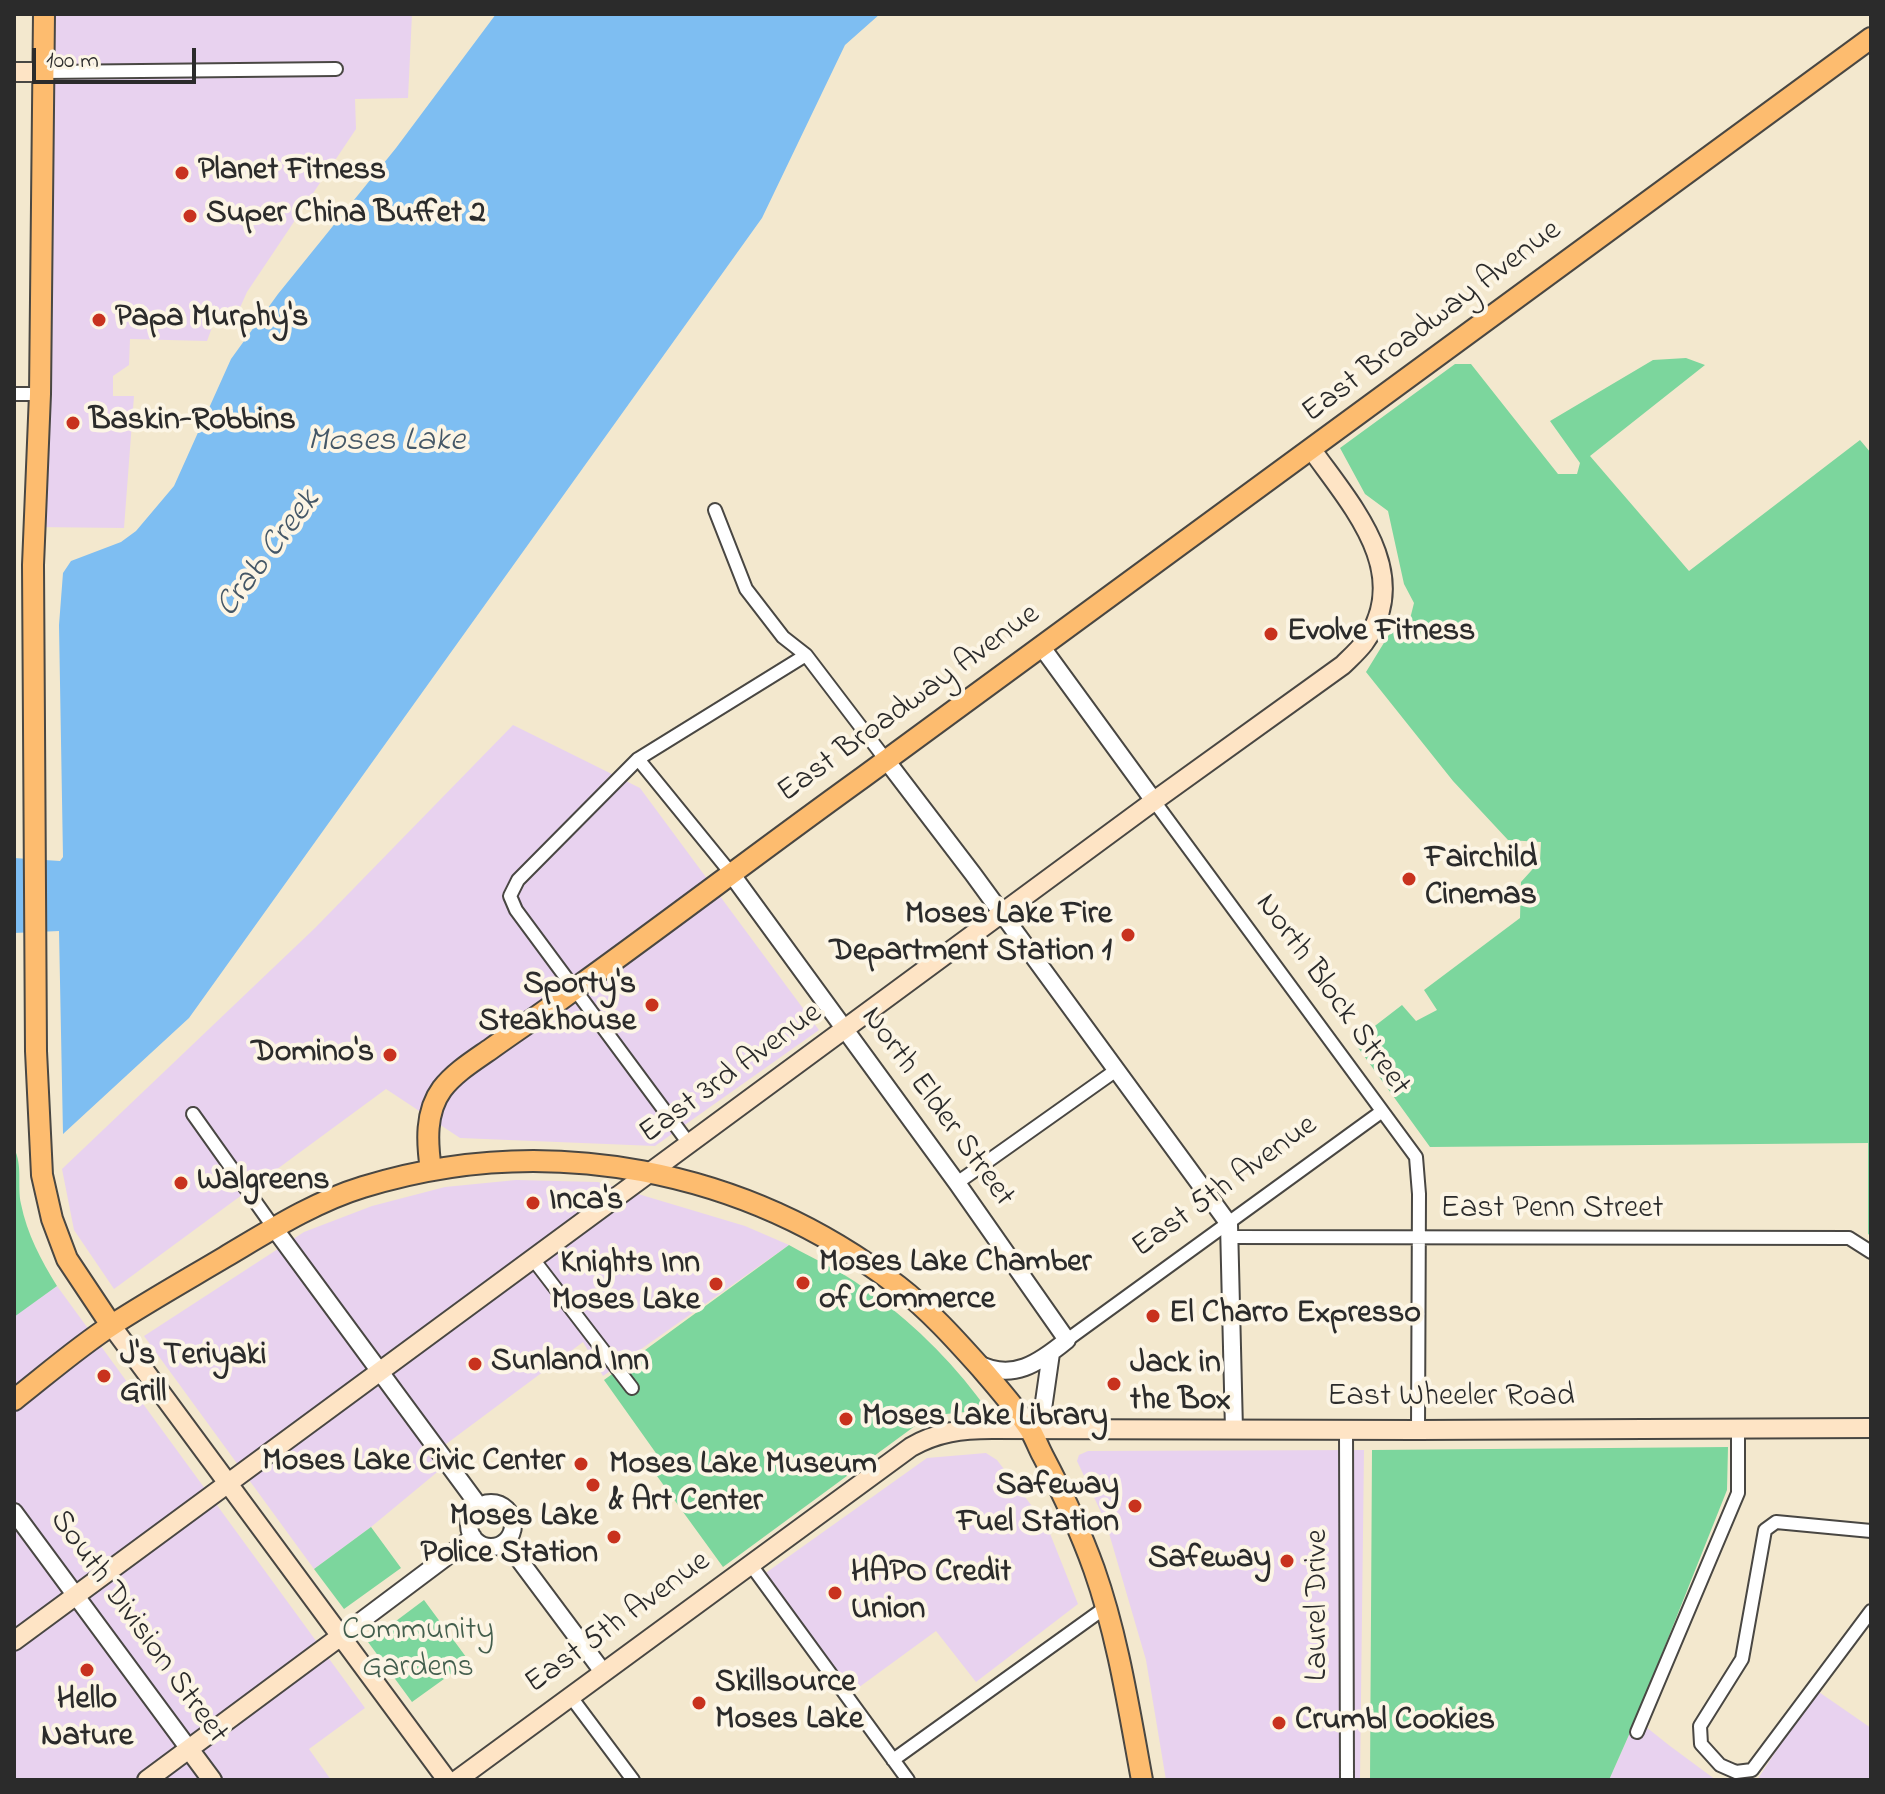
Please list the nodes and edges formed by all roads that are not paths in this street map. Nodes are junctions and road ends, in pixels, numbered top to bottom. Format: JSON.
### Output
{"nodes":[{"id":1,"x":44,"y":14,"type":"edge"},
{"id":2,"x":1871,"y":38,"type":"edge"},
{"id":3,"x":336,"y":69,"type":"dead end"},
{"id":4,"x":14,"y":72,"type":"edge"},
{"id":5,"x":44,"y":72,"type":"junction"},
{"id":6,"x":14,"y":394,"type":"edge"},
{"id":7,"x":40,"y":394,"type":"junction"},
{"id":8,"x":1312,"y":450,"type":"junction"},
{"id":9,"x":715,"y":510,"type":"dead end"},
{"id":10,"x":1041,"y":646,"type":"junction"},
{"id":11,"x":806,"y":655,"type":"junction"},
{"id":12,"x":638,"y":759,"type":"junction"},
{"id":13,"x":886,"y":760,"type":"junction"},
{"id":14,"x":1154,"y":801,"type":"junction"},
{"id":15,"x":730,"y":872,"type":"junction"},
{"id":16,"x":1002,"y":915,"type":"junction"},
{"id":17,"x":575,"y":989,"type":"junction"},
{"id":18,"x":844,"y":1029,"type":"junction"},
{"id":19,"x":1115,"y":1071,"type":"junction"},
{"id":20,"x":1381,"y":1112,"type":"junction"},
{"id":21,"x":193,"y":1114,"type":"dead end"},
{"id":22,"x":690,"y":1145,"type":"junction"},
{"id":23,"x":431,"y":1170,"type":"junction"},
{"id":24,"x":650,"y":1173,"type":"junction"},
{"id":25,"x":957,"y":1183,"type":"junction"},
{"id":26,"x":274,"y":1228,"type":"junction"},
{"id":27,"x":1230,"y":1230,"type":"junction"},
{"id":28,"x":1419,"y":1237,"type":"junction"},
{"id":29,"x":1871,"y":1252,"type":"edge"},
{"id":30,"x":533,"y":1259,"type":"junction"},
{"id":31,"x":111,"y":1325,"type":"junction"},
{"id":32,"x":1067,"y":1340,"type":"junction"},
{"id":33,"x":1051,"y":1353,"type":"junction"},
{"id":34,"x":977,"y":1363,"type":"junction"},
{"id":35,"x":381,"y":1372,"type":"junction"},
{"id":36,"x":632,"y":1388,"type":"dead end"},
{"id":37,"x":14,"y":1400,"type":"edge"},
{"id":38,"x":1738,"y":1427,"type":"junction"},
{"id":39,"x":1871,"y":1428,"type":"edge"},
{"id":40,"x":1035,"y":1430,"type":"junction"},
{"id":41,"x":1234,"y":1430,"type":"junction"},
{"id":42,"x":1346,"y":1430,"type":"junction"},
{"id":43,"x":1418,"y":1430,"type":"junction"},
{"id":44,"x":228,"y":1483,"type":"junction"},
{"id":45,"x":479,"y":1506,"type":"junction"},
{"id":46,"x":14,"y":1512,"type":"edge"},
{"id":47,"x":1871,"y":1531,"type":"edge"},
{"id":48,"x":473,"y":1537,"type":"junction"},
{"id":49,"x":506,"y":1542,"type":"junction"},
{"id":50,"x":751,"y":1565,"type":"junction"},
{"id":51,"x":75,"y":1596,"type":"junction"},
{"id":52,"x":1106,"y":1607,"type":"junction"},
{"id":53,"x":1871,"y":1611,"type":"edge"},
{"id":54,"x":341,"y":1636,"type":"junction"},
{"id":55,"x":14,"y":1641,"type":"edge"},
{"id":56,"x":603,"y":1672,"type":"junction"},
{"id":57,"x":571,"y":1697,"type":"junction"},
{"id":58,"x":1637,"y":1732,"type":"dead end"},
{"id":59,"x":189,"y":1749,"type":"junction"},
{"id":60,"x":893,"y":1760,"type":"junction"},
{"id":61,"x":147,"y":1780,"type":"edge"},
{"id":62,"x":212,"y":1780,"type":"edge"},
{"id":63,"x":447,"y":1780,"type":"edge"},
{"id":64,"x":457,"y":1780,"type":"edge"},
{"id":65,"x":633,"y":1780,"type":"edge"},
{"id":66,"x":908,"y":1780,"type":"edge"},
{"id":67,"x":1142,"y":1780,"type":"edge"},
{"id":68,"x":1347,"y":1780,"type":"edge"}],
"edges":[{"from":1,"to":5,"type":"main road"},
{"from":2,"to":8,"type":"main road","name":"East Broadway Avenue"},
{"from":3,"to":5,"type":"street"},
{"from":4,"to":5,"type":"main road"},
{"from":5,"to":7,"type":"main road"},
{"from":6,"to":7,"type":"street"},
{"from":7,"to":31,"type":"main road"},
{"from":8,"to":10,"type":"main road","name":"East Broadway Avenue"},
{"from":8,"to":14,"type":"main road","name":"East 3rd Avenue"},
{"from":9,"to":11,"type":"street"},
{"from":10,"to":13,"type":"main road","name":"East Broadway Avenue"},
{"from":10,"to":14,"type":"street","name":"North Block Street"},
{"from":11,"to":12,"type":"street"},
{"from":11,"to":13,"type":"street"},
{"from":12,"to":15,"type":"street","name":"North Elder Street"},
{"from":12,"to":17,"type":"street"},
{"from":13,"to":15,"type":"main road","name":"East Broadway Avenue"},
{"from":13,"to":16,"type":"street"},
{"from":14,"to":16,"type":"main road","name":"East 3rd Avenue"},
{"from":14,"to":20,"type":"street","name":"North Block Street"},
{"from":15,"to":17,"type":"main road","name":"East Broadway Avenue"},
{"from":15,"to":18,"type":"street","name":"North Elder Street"},
{"from":16,"to":18,"type":"main road","name":"East 3rd Avenue"},
{"from":16,"to":19,"type":"street"},
{"from":17,"to":22,"type":"street"},
{"from":17,"to":23,"type":"main road","name":"East Broadway Avenue"},
{"from":18,"to":22,"type":"main road","name":"East 3rd Avenue"},
{"from":18,"to":25,"type":"street","name":"North Elder Street"},
{"from":19,"to":25,"type":"street"},
{"from":19,"to":27,"type":"street"},
{"from":20,"to":27,"type":"street","name":"East 5th Avenue"},
{"from":20,"to":28,"type":"street","name":"North Block Street"},
{"from":21,"to":26,"type":"street"},
{"from":22,"to":24,"type":"main road","name":"East 3rd Avenue"},
{"from":23,"to":24,"type":"main road"},
{"from":23,"to":26,"type":"main road"},
{"from":24,"to":30,"type":"main road","name":"East 3rd Avenue"},
{"from":24,"to":34,"type":"main road"},
{"from":25,"to":32,"type":"street","name":"North Elder Street"},
{"from":26,"to":31,"type":"main road"},
{"from":26,"to":35,"type":"street"},
{"from":27,"to":28,"type":"street","name":"East Penn Street"},
{"from":27,"to":32,"type":"street","name":"East 5th Avenue"},
{"from":27,"to":41,"type":"street"},
{"from":28,"to":29,"type":"street","name":"East Penn Street"},
{"from":28,"to":43,"type":"street","name":"North Block Street"},
{"from":30,"to":35,"type":"main road","name":"East 3rd Avenue"},
{"from":30,"to":36,"type":"street"},
{"from":31,"to":37,"type":"main road"},
{"from":31,"to":44,"type":"main road"},
{"from":32,"to":33,"type":"street"},
{"from":33,"to":34,"type":"street"},
{"from":33,"to":40,"type":"street"},
{"from":34,"to":40,"type":"main road"},
{"from":35,"to":44,"type":"main road","name":"East 3rd Avenue"},
{"from":35,"to":45,"type":"street"},
{"from":38,"to":39,"type":"main road","name":"East Wheeler Road"},
{"from":38,"to":43,"type":"main road","name":"East Wheeler Road"},
{"from":38,"to":58,"type":"street"},
{"from":40,"to":41,"type":"main road","name":"East Wheeler Road"},
{"from":40,"to":50,"type":"main road","name":"East 5th Avenue"},
{"from":40,"to":52,"type":"main road"},
{"from":41,"to":42,"type":"main road","name":"East Wheeler Road"},
{"from":42,"to":43,"type":"main road","name":"East Wheeler Road"},
{"from":42,"to":68,"type":"street","name":"Laurel Drive"},
{"from":44,"to":51,"type":"main road","name":"East 3rd Avenue"},
{"from":44,"to":54,"type":"main road"},
{"from":45,"to":48,"type":"street"},
{"from":45,"to":49,"type":"street"},
{"from":46,"to":51,"type":"street","name":"South Division Street"},
{"from":47,"to":53,"type":"street"},
{"from":48,"to":49,"type":"street"},
{"from":48,"to":54,"type":"street"},
{"from":49,"to":56,"type":"street"},
{"from":50,"to":56,"type":"main road","name":"East 5th Avenue"},
{"from":50,"to":60,"type":"street"},
{"from":51,"to":55,"type":"main road","name":"East 3rd Avenue"},
{"from":51,"to":59,"type":"street","name":"South Division Street"},
{"from":52,"to":60,"type":"street"},
{"from":52,"to":67,"type":"main road"},
{"from":54,"to":59,"type":"main road"},
{"from":54,"to":63,"type":"main road"},
{"from":56,"to":57,"type":"main road","name":"East 5th Avenue"},
{"from":57,"to":64,"type":"main road","name":"East 5th Avenue"},
{"from":57,"to":65,"type":"street"},
{"from":59,"to":61,"type":"main road"},
{"from":59,"to":62,"type":"main road","name":"South Division Street"},
{"from":60,"to":66,"type":"street"}]}
